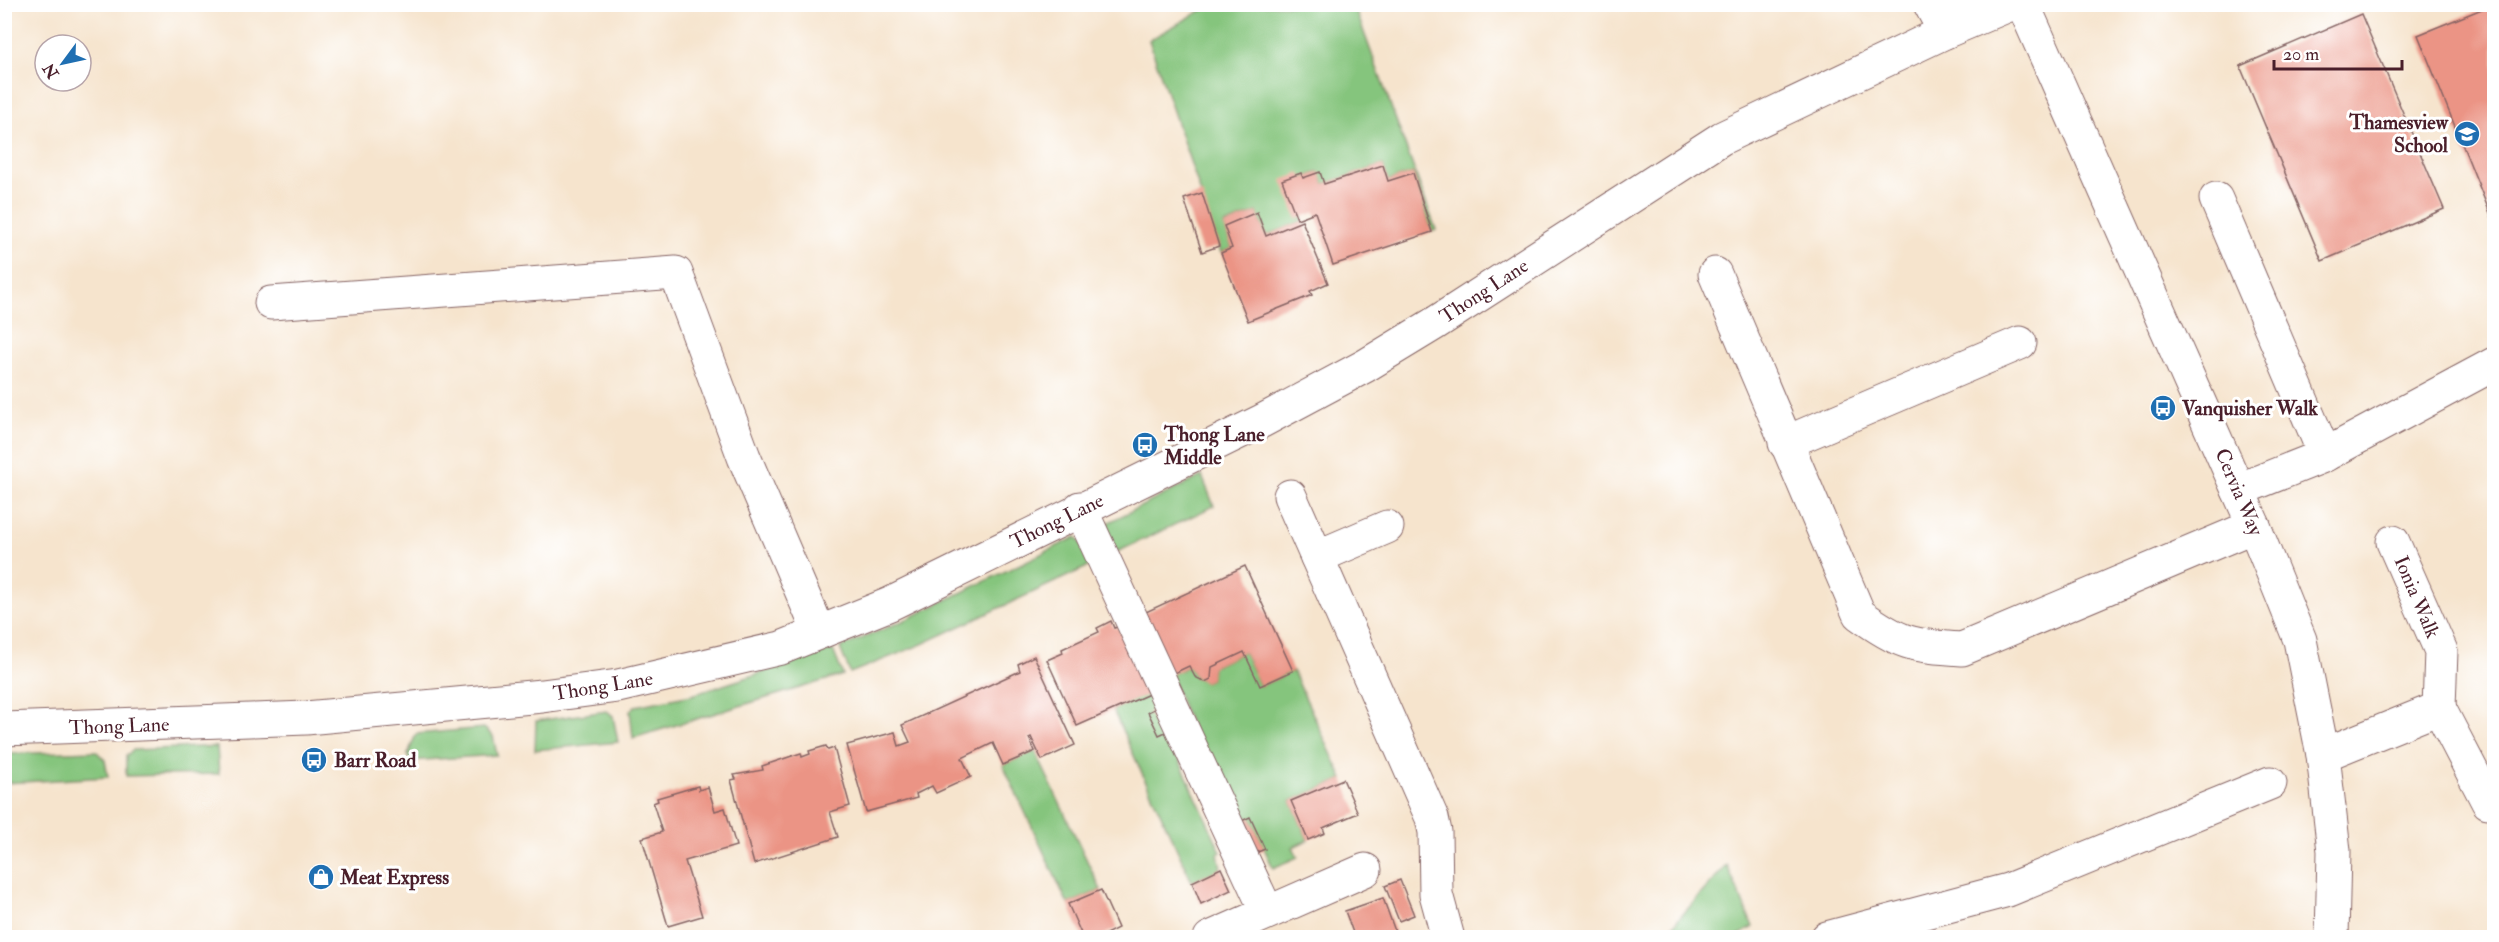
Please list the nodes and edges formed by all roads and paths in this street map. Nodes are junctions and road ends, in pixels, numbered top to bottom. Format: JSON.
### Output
{"nodes":[{"id":1,"x":2011,"y":4,"type":"edge"},
{"id":2,"x":2023,"y":4,"type":"edge"},
{"id":3,"x":1938,"y":18,"type":"edge"},
{"id":4,"x":2216,"y":199,"type":"dead end"},
{"id":5,"x":1715,"y":274,"type":"dead end"},
{"id":6,"x":271,"y":303,"type":"dead end"},
{"id":7,"x":2020,"y":343,"type":"dead end"},
{"id":8,"x":2494,"y":364,"type":"edge"},
{"id":9,"x":1785,"y":443,"type":"junction"},
{"id":10,"x":2325,"y":455,"type":"junction"},
{"id":11,"x":2238,"y":490,"type":"junction"},
{"id":12,"x":1290,"y":496,"type":"dead end"},
{"id":13,"x":1080,"y":508,"type":"junction"},
{"id":14,"x":2254,"y":526,"type":"junction"},
{"id":15,"x":1387,"y":527,"type":"dead end"},
{"id":16,"x":2393,"y":542,"type":"dead end"},
{"id":17,"x":1317,"y":557,"type":"junction"},
{"id":18,"x":819,"y":633,"type":"junction"},
{"id":19,"x":2439,"y":708,"type":"junction"},
{"id":20,"x":4,"y":729,"type":"edge"},
{"id":21,"x":2323,"y":755,"type":"junction"},
{"id":22,"x":2270,"y":783,"type":"dead end"},
{"id":23,"x":2488,"y":802,"type":"dead end"},
{"id":24,"x":1365,"y":870,"type":"dead end"},
{"id":25,"x":1267,"y":912,"type":"junction"},
{"id":26,"x":1210,"y":938,"type":"edge"},
{"id":27,"x":1448,"y":938,"type":"edge"},
{"id":28,"x":1827,"y":938,"type":"edge"},
{"id":29,"x":2332,"y":938,"type":"edge"}],
"edges":[{"from":1,"to":3,"type":"street","name":"Thong Lane"},
{"from":2,"to":11,"type":"street","name":"Cervia Way"},
{"from":3,"to":13,"type":"street","name":"Thong Lane"},
{"from":4,"to":10,"type":"street"},
{"from":5,"to":9,"type":"street"},
{"from":6,"to":18,"type":"street"},
{"from":7,"to":9,"type":"street"},
{"from":8,"to":10,"type":"street"},
{"from":9,"to":14,"type":"street"},
{"from":10,"to":11,"type":"street"},
{"from":11,"to":14,"type":"street","name":"Cervia Way"},
{"from":12,"to":17,"type":"street"},
{"from":13,"to":18,"type":"street","name":"Thong Lane"},
{"from":13,"to":25,"type":"street"},
{"from":14,"to":21,"type":"street","name":"Cervia Way"},
{"from":15,"to":17,"type":"street"},
{"from":16,"to":19,"type":"street","name":"Ionia Walk"},
{"from":17,"to":27,"type":"street"},
{"from":18,"to":20,"type":"street","name":"Thong Lane"},
{"from":19,"to":21,"type":"street"},
{"from":19,"to":23,"type":"street"},
{"from":21,"to":29,"type":"street","name":"Cervia Way"},
{"from":22,"to":28,"type":"street"},
{"from":24,"to":25,"type":"street"},
{"from":25,"to":26,"type":"street"}]}
